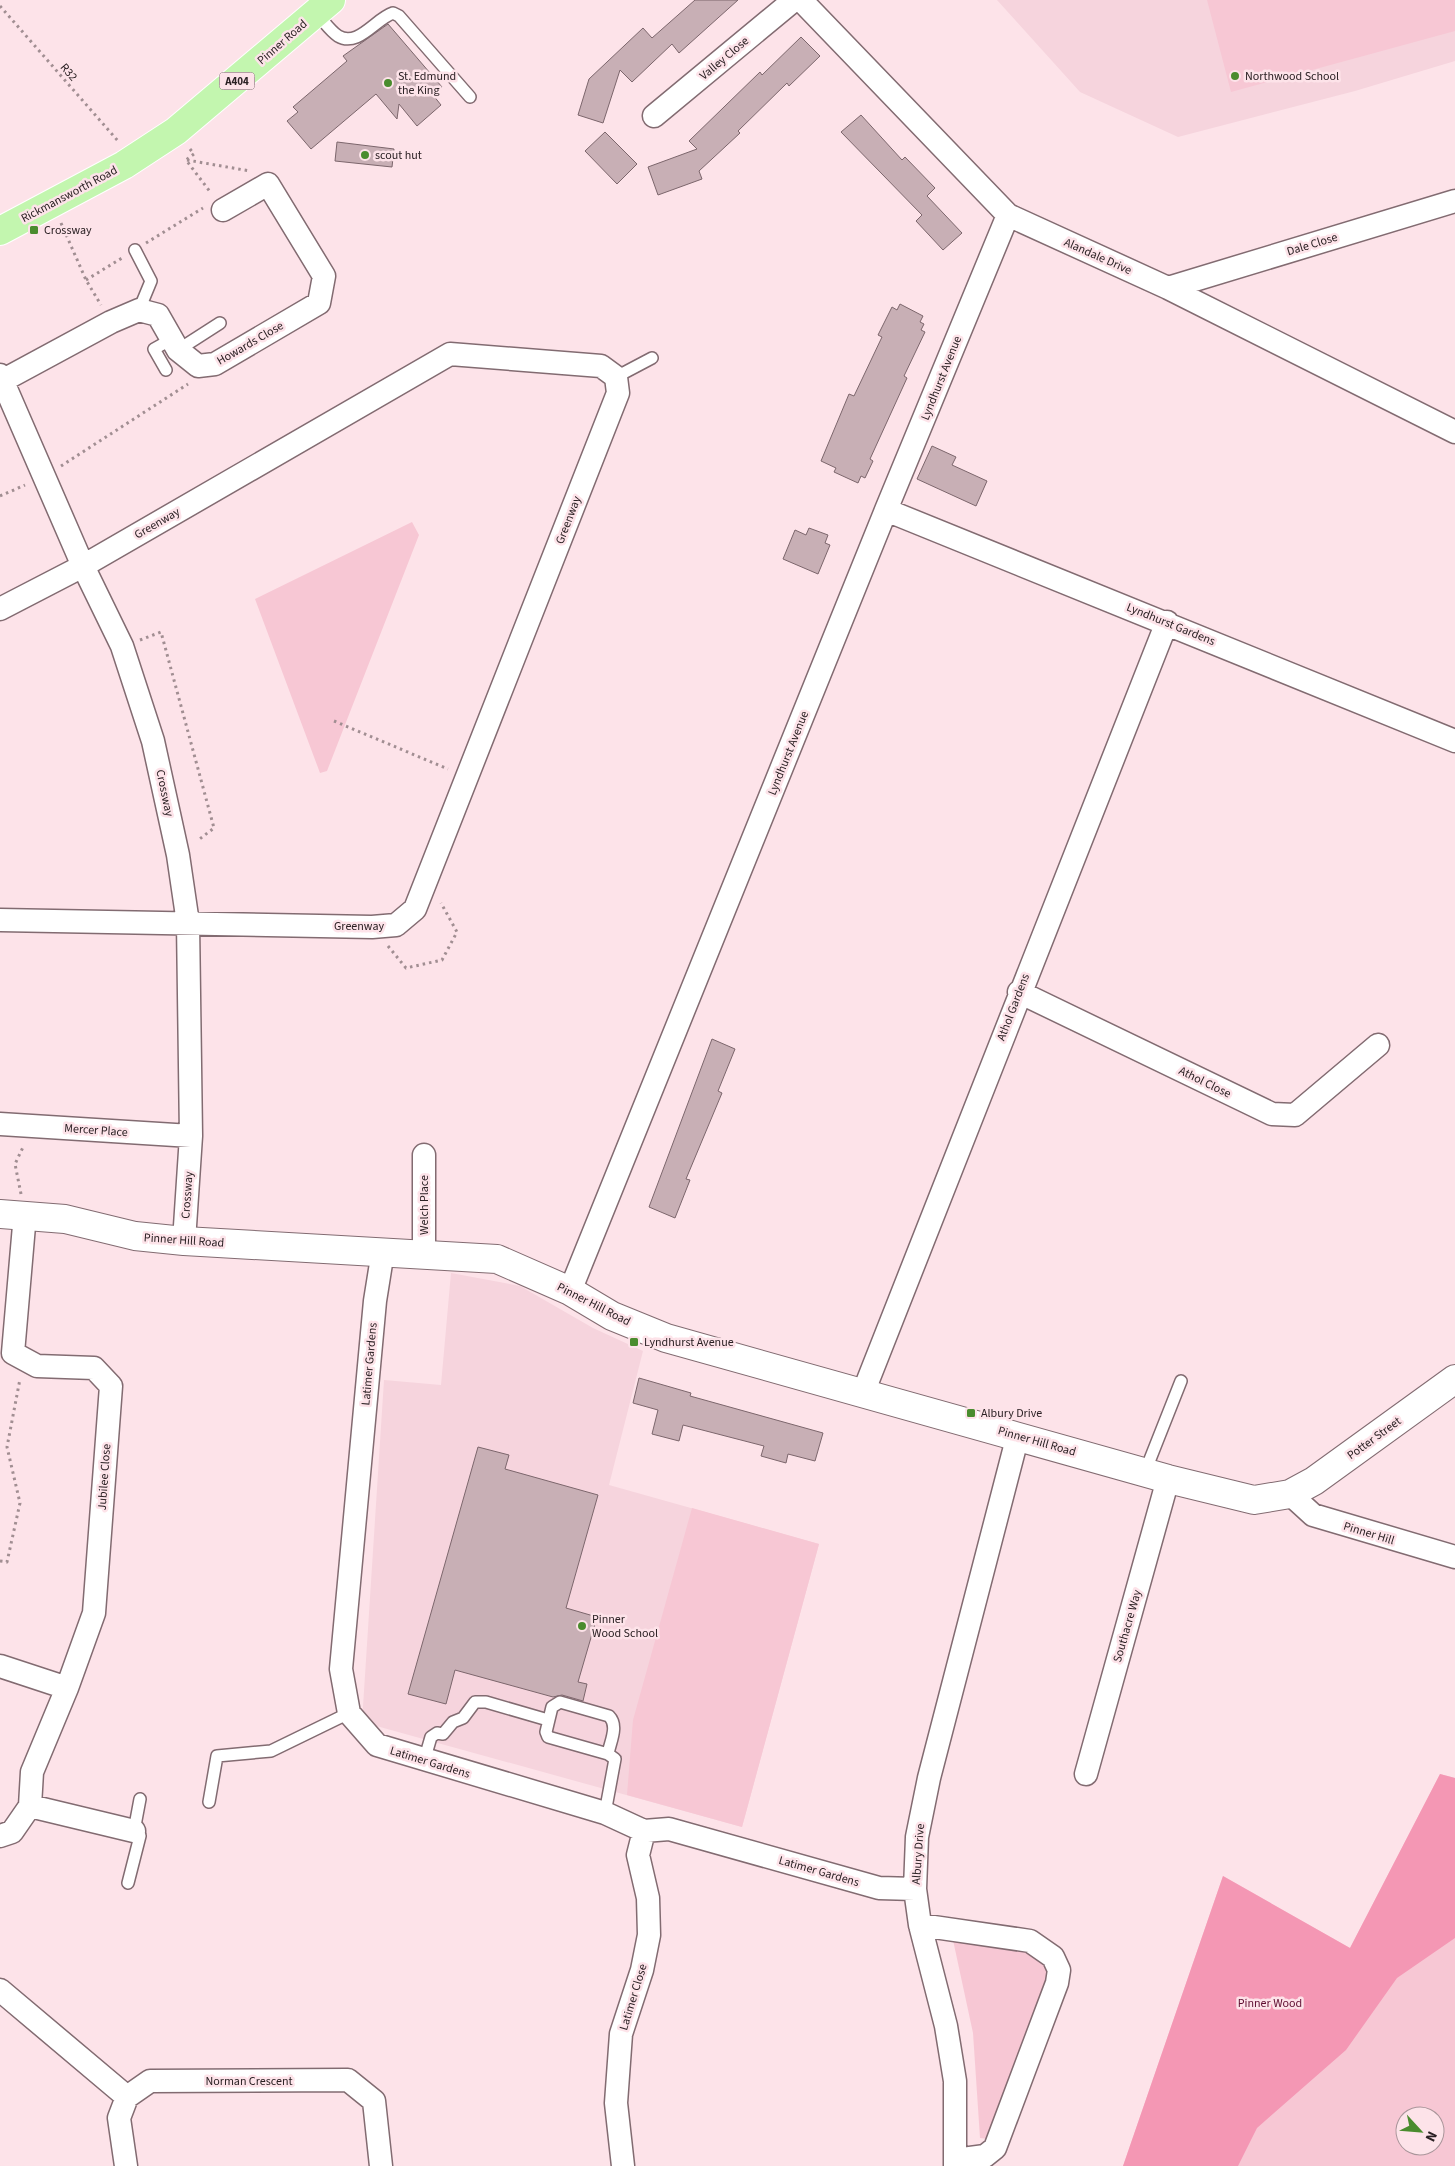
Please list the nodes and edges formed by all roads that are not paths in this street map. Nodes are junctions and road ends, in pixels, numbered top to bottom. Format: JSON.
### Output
{"nodes":[{"id":1,"x":794,"y":0,"type":"edge"},
{"id":2,"x":801,"y":0,"type":"edge"},
{"id":3,"x":324,"y":6,"type":"edge"},
{"id":4,"x":470,"y":97,"type":"dead end"},
{"id":5,"x":654,"y":116,"type":"dead end"},
{"id":6,"x":130,"y":149,"type":"joint"},
{"id":7,"x":1455,"y":201,"type":"edge"},
{"id":8,"x":219,"y":205,"type":"road end"},
{"id":9,"x":1008,"y":216,"type":"junction"},
{"id":10,"x":0,"y":231,"type":"edge"},
{"id":11,"x":135,"y":250,"type":"road end"},
{"id":12,"x":1168,"y":288,"type":"junction"},
{"id":13,"x":139,"y":310,"type":"junction"},
{"id":14,"x":220,"y":322,"type":"dead end"},
{"id":15,"x":175,"y":344,"type":"junction"},
{"id":16,"x":652,"y":358,"type":"dead end"},
{"id":17,"x":166,"y":370,"type":"dead end"},
{"id":18,"x":616,"y":377,"type":"junction"},
{"id":19,"x":1,"y":379,"type":"edge"},
{"id":20,"x":1455,"y":432,"type":"edge"},
{"id":21,"x":886,"y":510,"type":"junction"},
{"id":22,"x":83,"y":566,"type":"junction"},
{"id":23,"x":0,"y":610,"type":"edge"},
{"id":24,"x":1166,"y":622,"type":"junction"},
{"id":25,"x":1455,"y":741,"type":"edge"},
{"id":26,"x":0,"y":920,"type":"edge"},
{"id":27,"x":188,"y":923,"type":"junction"},
{"id":28,"x":1019,"y":992,"type":"junction"},
{"id":29,"x":1378,"y":1045,"type":"dead end"},
{"id":30,"x":0,"y":1124,"type":"edge"},
{"id":31,"x":191,"y":1136,"type":"junction"},
{"id":32,"x":424,"y":1154,"type":"dead end"},
{"id":33,"x":12,"y":1214,"type":"edge"},
{"id":34,"x":184,"y":1240,"type":"junction"},
{"id":35,"x":383,"y":1251,"type":"junction"},
{"id":36,"x":424,"y":1255,"type":"junction"},
{"id":37,"x":570,"y":1291,"type":"junction"},
{"id":38,"x":12,"y":1357,"type":"edge"},
{"id":39,"x":1455,"y":1379,"type":"edge"},
{"id":40,"x":1181,"y":1381,"type":"dead end"},
{"id":41,"x":862,"y":1393,"type":"junction"},
{"id":42,"x":1018,"y":1435,"type":"junction"},
{"id":43,"x":1157,"y":1476,"type":"junction"},
{"id":44,"x":1290,"y":1494,"type":"junction"},
{"id":45,"x":1455,"y":1557,"type":"edge"},
{"id":46,"x":0,"y":1666,"type":"edge"},
{"id":47,"x":67,"y":1688,"type":"junction"},
{"id":48,"x":348,"y":1713,"type":"junction"},
{"id":49,"x":548,"y":1720,"type":"junction"},
{"id":50,"x":608,"y":1754,"type":"junction"},
{"id":51,"x":424,"y":1761,"type":"junction"},
{"id":52,"x":1086,"y":1774,"type":"dead end"},
{"id":53,"x":140,"y":1800,"type":"dead end"},
{"id":54,"x":209,"y":1802,"type":"dead end"},
{"id":55,"x":30,"y":1806,"type":"junction"},
{"id":56,"x":605,"y":1813,"type":"junction"},
{"id":57,"x":134,"y":1831,"type":"junction"},
{"id":58,"x":644,"y":1831,"type":"junction"},
{"id":59,"x":0,"y":1836,"type":"edge"},
{"id":60,"x":128,"y":1883,"type":"dead end"},
{"id":61,"x":915,"y":1889,"type":"junction"},
{"id":62,"x":920,"y":1925,"type":"junction"},
{"id":63,"x":3,"y":1998,"type":"edge"},
{"id":64,"x":127,"y":2097,"type":"junction"},
{"id":65,"x":955,"y":2163,"type":"edge"},
{"id":66,"x":126,"y":2166,"type":"edge"},
{"id":67,"x":381,"y":2166,"type":"edge"},
{"id":68,"x":623,"y":2166,"type":"edge"}],
"edges":[{"from":1,"to":5,"type":"street","name":"Valley Close"},
{"from":2,"to":9,"type":"street","name":"Alandale Drive"},
{"from":3,"to":4,"type":"lane"},
{"from":3,"to":6,"type":"main road","name":"Pinner Road","number":"A404"},
{"from":6,"to":10,"type":"main road","name":"Rickmansworth Road","number":"A404"},
{"from":7,"to":12,"type":"street","name":"Dale Close"},
{"from":8,"to":15,"type":"street","name":"Howards Close"},
{"from":9,"to":12,"type":"street","name":"Alandale Drive"},
{"from":9,"to":21,"type":"street","name":"Lyndhurst Avenue"},
{"from":11,"to":13,"type":"lane"},
{"from":12,"to":20,"type":"street","name":"Alandale Drive"},
{"from":13,"to":15,"type":"street"},
{"from":13,"to":19,"type":"street"},
{"from":14,"to":15,"type":"lane"},
{"from":15,"to":17,"type":"lane"},
{"from":16,"to":18,"type":"lane"},
{"from":18,"to":22,"type":"street","name":"Greenway"},
{"from":18,"to":27,"type":"street","name":"Greenway"},
{"from":19,"to":22,"type":"street","name":"Crossway"},
{"from":21,"to":24,"type":"street","name":"Lyndhurst Gardens"},
{"from":21,"to":37,"type":"street","name":"Lyndhurst Avenue"},
{"from":22,"to":23,"type":"street","name":"Greenway"},
{"from":22,"to":27,"type":"street","name":"Crossway"},
{"from":24,"to":25,"type":"street","name":"Lyndhurst Gardens"},
{"from":24,"to":28,"type":"street","name":"Athol Gardens"},
{"from":26,"to":27,"type":"street","name":"Greenway"},
{"from":27,"to":31,"type":"street","name":"Crossway"},
{"from":28,"to":29,"type":"street","name":"Athol Close"},
{"from":28,"to":41,"type":"street","name":"Athol Gardens"},
{"from":30,"to":31,"type":"street","name":"Mercer Place"},
{"from":31,"to":34,"type":"street","name":"Crossway"},
{"from":32,"to":36,"type":"street","name":"Welch Place"},
{"from":33,"to":34,"type":"street","name":"Pinner Hill Road"},
{"from":33,"to":38,"type":"street"},
{"from":34,"to":35,"type":"street","name":"Pinner Hill Road"},
{"from":35,"to":36,"type":"street","name":"Pinner Hill Road"},
{"from":35,"to":48,"type":"street","name":"Latimer Gardens"},
{"from":36,"to":37,"type":"street","name":"Pinner Hill Road"},
{"from":37,"to":41,"type":"street","name":"Pinner Hill Road"},
{"from":38,"to":47,"type":"street","name":"Jubilee Close"},
{"from":39,"to":44,"type":"street","name":"Potter Street"},
{"from":40,"to":43,"type":"lane"},
{"from":41,"to":42,"type":"street","name":"Pinner Hill Road"},
{"from":42,"to":43,"type":"street","name":"Pinner Hill Road"},
{"from":42,"to":61,"type":"street","name":"Albury Drive"},
{"from":43,"to":44,"type":"street","name":"Pinner Hill Road"},
{"from":43,"to":52,"type":"street","name":"Southacre Way"},
{"from":44,"to":45,"type":"street","name":"Pinner Hill"},
{"from":46,"to":47,"type":"street"},
{"from":47,"to":55,"type":"street","name":"Jubilee Close"},
{"from":48,"to":51,"type":"street","name":"Latimer Gardens"},
{"from":48,"to":54,"type":"lane"},
{"from":49,"to":50,"type":"lane"},
{"from":49,"to":50,"type":"lane"},
{"from":49,"to":51,"type":"lane"},
{"from":50,"to":56,"type":"lane"},
{"from":51,"to":56,"type":"street","name":"Latimer Gardens"},
{"from":53,"to":57,"type":"lane"},
{"from":55,"to":57,"type":"street"},
{"from":55,"to":59,"type":"street"},
{"from":56,"to":58,"type":"street","name":"Latimer Gardens"},
{"from":57,"to":60,"type":"lane"},
{"from":58,"to":61,"type":"street","name":"Latimer Gardens"},
{"from":58,"to":68,"type":"street","name":"Latimer Close"},
{"from":61,"to":62,"type":"street","name":"Albury Drive"},
{"from":62,"to":65,"type":"street","name":"Albury Drive"},
{"from":62,"to":65,"type":"street","name":"Albury Drive"},
{"from":63,"to":64,"type":"street"},
{"from":64,"to":66,"type":"street"},
{"from":64,"to":67,"type":"street","name":"Norman Crescent"}]}
